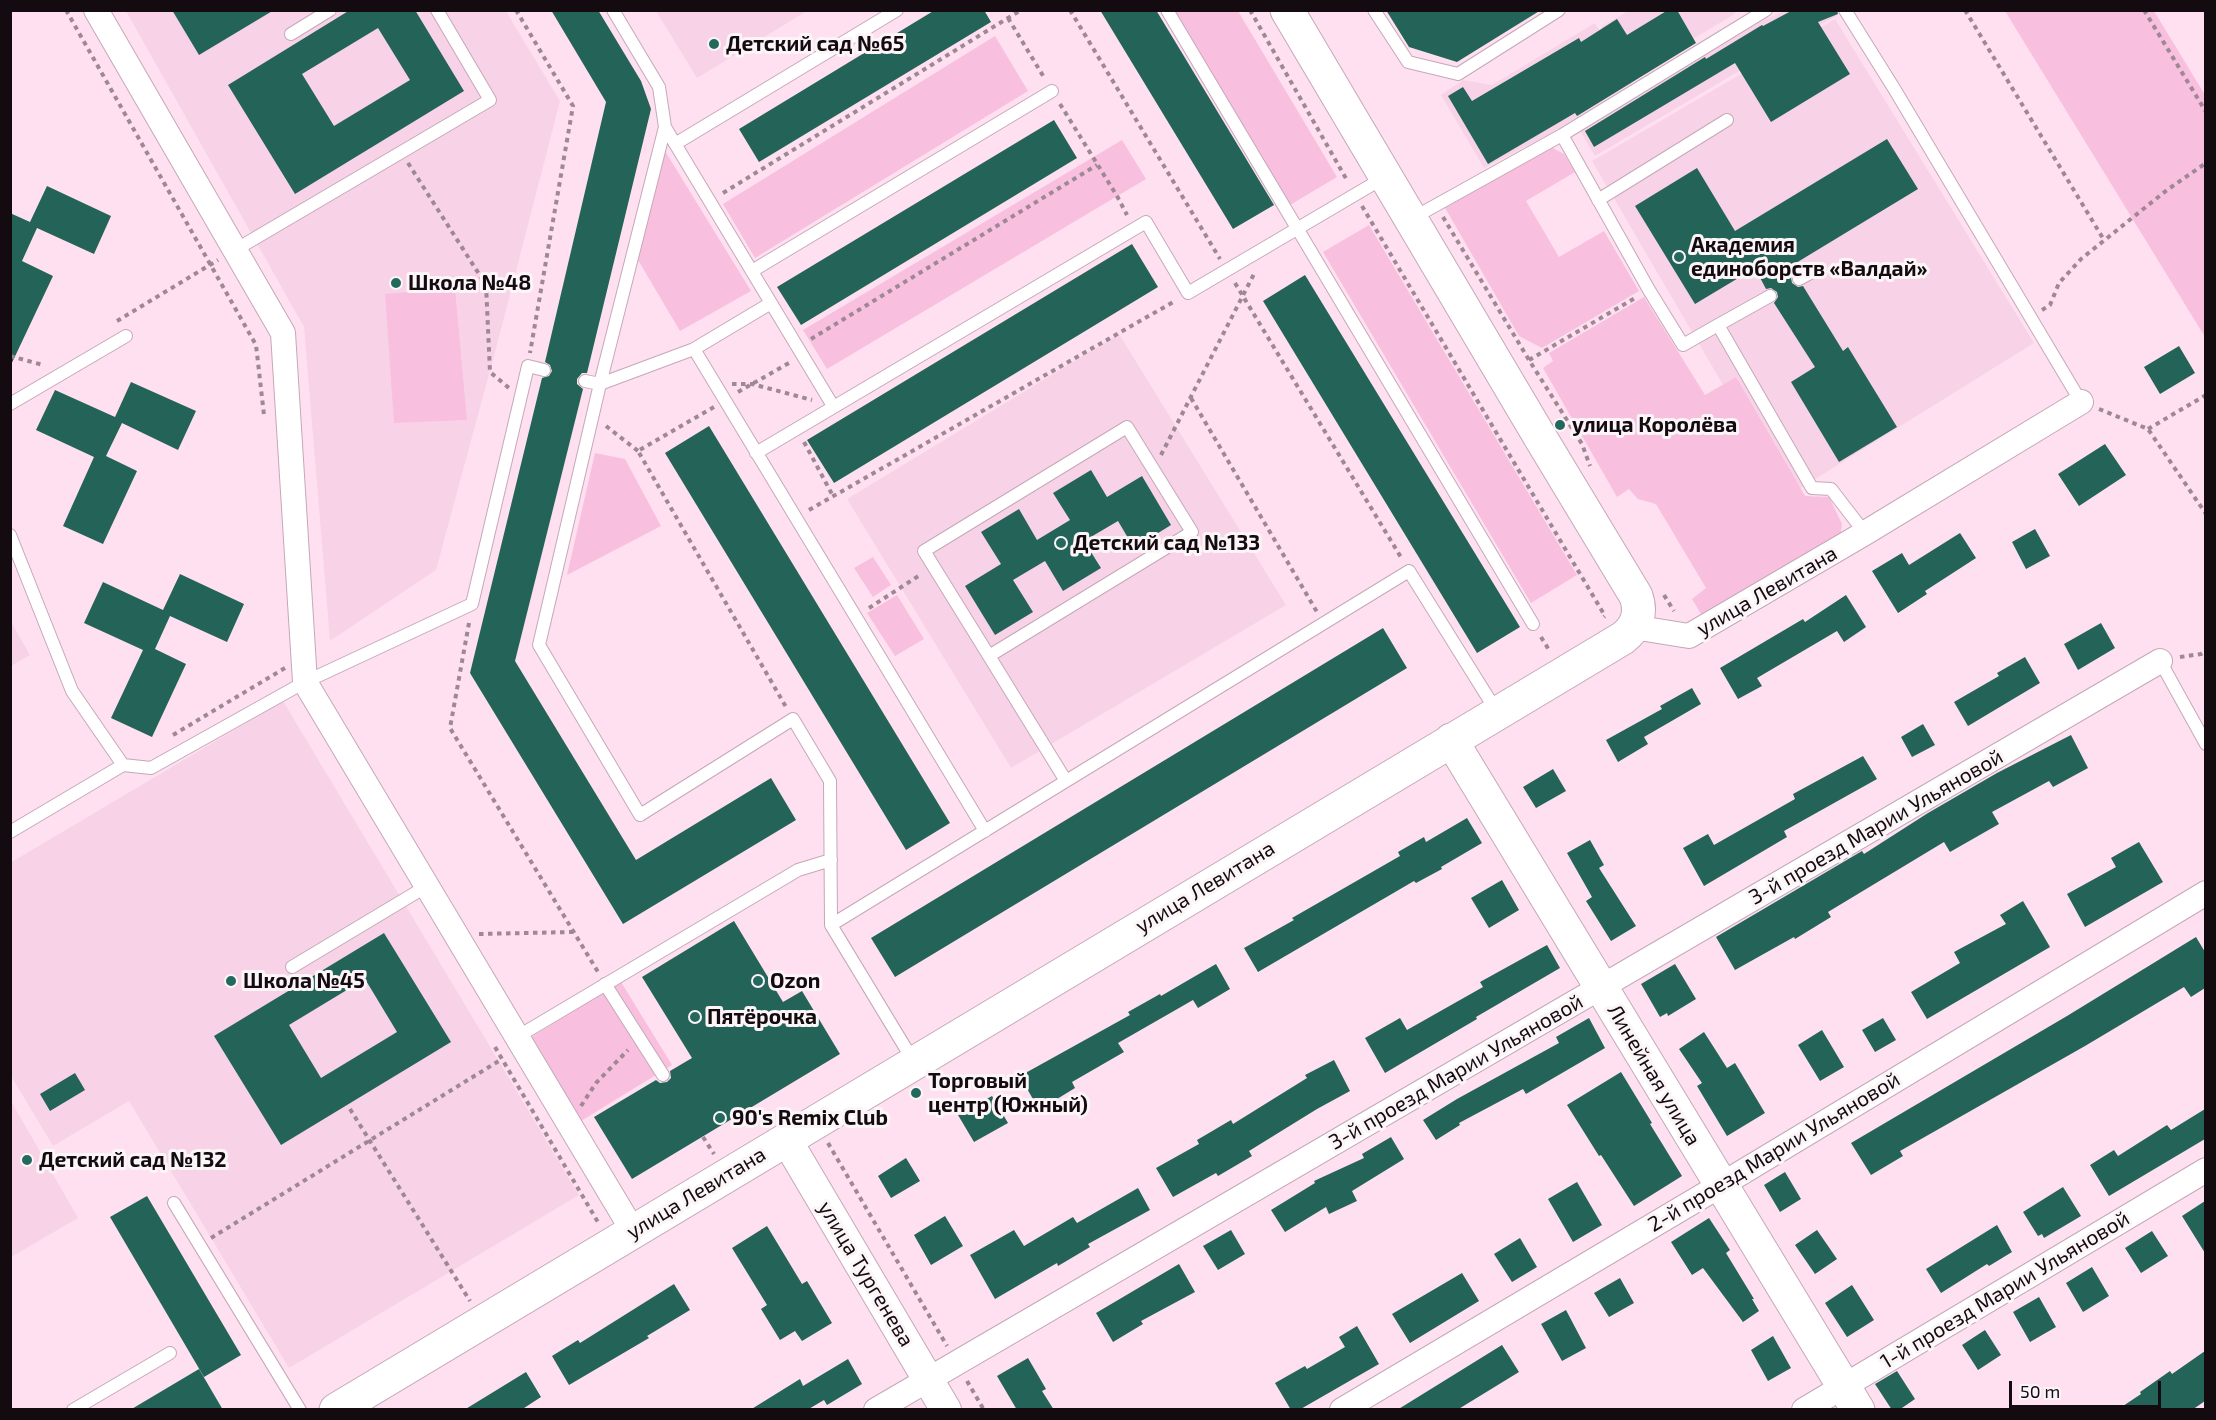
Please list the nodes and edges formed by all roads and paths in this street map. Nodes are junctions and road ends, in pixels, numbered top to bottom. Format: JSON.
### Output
{"nodes":[{"id":1,"x":66,"y":10,"type":"edge"},
{"id":2,"x":96,"y":10,"type":"edge"},
{"id":3,"x":330,"y":10,"type":"edge"},
{"id":4,"x":437,"y":10,"type":"edge"},
{"id":5,"x":516,"y":10,"type":"edge"},
{"id":6,"x":613,"y":10,"type":"edge"},
{"id":7,"x":897,"y":10,"type":"edge"},
{"id":8,"x":1021,"y":10,"type":"edge"},
{"id":9,"x":1070,"y":10,"type":"edge"},
{"id":10,"x":1167,"y":10,"type":"edge"},
{"id":11,"x":1250,"y":10,"type":"edge"},
{"id":12,"x":1287,"y":10,"type":"edge"},
{"id":13,"x":1374,"y":10,"type":"edge"},
{"id":14,"x":1559,"y":10,"type":"edge"},
{"id":15,"x":1766,"y":10,"type":"edge"},
{"id":16,"x":1845,"y":10,"type":"edge"},
{"id":17,"x":1965,"y":10,"type":"edge"},
{"id":18,"x":2144,"y":10,"type":"edge"},
{"id":19,"x":1008,"y":18,"type":"junction"},
{"id":20,"x":291,"y":34,"type":"dead end"},
{"id":21,"x":1052,"y":91,"type":"junction"},
{"id":22,"x":2205,"y":112,"type":"edge"},
{"id":23,"x":1727,"y":120,"type":"dead end"},
{"id":24,"x":664,"y":127,"type":"junction"},
{"id":25,"x":1562,"y":135,"type":"junction"},
{"id":26,"x":675,"y":144,"type":"junction"},
{"id":27,"x":401,"y":153,"type":"junction"},
{"id":28,"x":2205,"y":163,"type":"edge"},
{"id":29,"x":1097,"y":165,"type":"junction"},
{"id":30,"x":1385,"y":177,"type":"junction"},
{"id":31,"x":1355,"y":195,"type":"junction"},
{"id":32,"x":1598,"y":200,"type":"junction"},
{"id":33,"x":710,"y":202,"type":"junction"},
{"id":34,"x":1410,"y":220,"type":"junction"},
{"id":35,"x":1133,"y":229,"type":"junction"},
{"id":36,"x":1297,"y":229,"type":"junction"},
{"id":37,"x":2103,"y":240,"type":"junction"},
{"id":38,"x":1266,"y":247,"type":"junction"},
{"id":39,"x":234,"y":250,"type":"junction"},
{"id":40,"x":210,"y":264,"type":"junction"},
{"id":41,"x":1818,"y":268,"type":"dead end"},
{"id":42,"x":1227,"y":270,"type":"junction"},
{"id":43,"x":752,"y":271,"type":"junction"},
{"id":44,"x":1799,"y":279,"type":"dead end"},
{"id":45,"x":1649,"y":290,"type":"junction"},
{"id":46,"x":1188,"y":293,"type":"junction"},
{"id":47,"x":1242,"y":296,"type":"junction"},
{"id":48,"x":1770,"y":296,"type":"dead end"},
{"id":49,"x":771,"y":303,"type":"junction"},
{"id":50,"x":2031,"y":318,"type":"junction"},
{"id":51,"x":113,"y":324,"type":"dead end"},
{"id":52,"x":1718,"y":325,"type":"junction"},
{"id":53,"x":126,"y":336,"type":"dead end"},
{"id":54,"x":694,"y":349,"type":"junction"},
{"id":55,"x":800,"y":351,"type":"junction"},
{"id":56,"x":10,"y":356,"type":"edge"},
{"id":57,"x":1529,"y":360,"type":"dead end"},
{"id":58,"x":528,"y":366,"type":"junction"},
{"id":59,"x":544,"y":370,"type":"dead end"},
{"id":60,"x":36,"y":371,"type":"dead end"},
{"id":61,"x":585,"y":381,"type":"dead end"},
{"id":62,"x":600,"y":384,"type":"junction"},
{"id":63,"x":715,"y":384,"type":"junction"},
{"id":64,"x":752,"y":384,"type":"junction"},
{"id":65,"x":2205,"y":395,"type":"edge"},
{"id":66,"x":520,"y":398,"type":"junction"},
{"id":67,"x":1191,"y":398,"type":"junction"},
{"id":68,"x":724,"y":400,"type":"junction"},
{"id":69,"x":2081,"y":402,"type":"junction"},
{"id":70,"x":10,"y":404,"type":"edge"},
{"id":71,"x":833,"y":406,"type":"junction"},
{"id":72,"x":592,"y":416,"type":"junction"},
{"id":73,"x":265,"y":424,"type":"dead end"},
{"id":74,"x":796,"y":428,"type":"junction"},
{"id":75,"x":2148,"y":429,"type":"junction"},
{"id":76,"x":638,"y":452,"type":"junction"},
{"id":77,"x":756,"y":453,"type":"junction"},
{"id":78,"x":1154,"y":470,"type":"junction"},
{"id":79,"x":832,"y":496,"type":"junction"},
{"id":80,"x":2205,"y":514,"type":"edge"},
{"id":81,"x":796,"y":518,"type":"junction"},
{"id":82,"x":1865,"y":534,"type":"junction"},
{"id":83,"x":10,"y":535,"type":"edge"},
{"id":84,"x":934,"y":566,"type":"junction"},
{"id":85,"x":1409,"y":571,"type":"junction"},
{"id":86,"x":472,"y":604,"type":"junction"},
{"id":87,"x":855,"y":616,"type":"junction"},
{"id":88,"x":1619,"y":622,"type":"junction"},
{"id":89,"x":1324,"y":623,"type":"junction"},
{"id":90,"x":1533,"y":624,"type":"dead end"},
{"id":91,"x":989,"y":656,"type":"junction"},
{"id":92,"x":284,"y":657,"type":"dead end"},
{"id":93,"x":2160,"y":661,"type":"joint"},
{"id":94,"x":305,"y":682,"type":"junction"},
{"id":95,"x":1497,"y":713,"type":"junction"},
{"id":96,"x":793,"y":719,"type":"junction"},
{"id":97,"x":1451,"y":740,"type":"junction"},
{"id":98,"x":163,"y":741,"type":"dead end"},
{"id":99,"x":2205,"y":744,"type":"edge"},
{"id":100,"x":123,"y":765,"type":"junction"},
{"id":101,"x":1066,"y":781,"type":"junction"},
{"id":102,"x":985,"y":831,"type":"junction"},
{"id":103,"x":10,"y":832,"type":"edge"},
{"id":104,"x":831,"y":860,"type":"junction"},
{"id":105,"x":427,"y":886,"type":"junction"},
{"id":106,"x":2205,"y":893,"type":"edge"},
{"id":107,"x":831,"y":925,"type":"junction"},
{"id":108,"x":574,"y":932,"type":"junction"},
{"id":109,"x":481,"y":943,"type":"dead end"},
{"id":110,"x":292,"y":967,"type":"dead end"},
{"id":111,"x":605,"y":984,"type":"junction"},
{"id":112,"x":1601,"y":987,"type":"junction"},
{"id":113,"x":517,"y":1038,"type":"junction"},
{"id":114,"x":640,"y":1039,"type":"junction"},
{"id":115,"x":502,"y":1059,"type":"dead end"},
{"id":116,"x":914,"y":1062,"type":"junction"},
{"id":117,"x":663,"y":1075,"type":"dead end"},
{"id":118,"x":350,"y":1109,"type":"dead end"},
{"id":119,"x":815,"y":1122,"type":"junction"},
{"id":120,"x":569,"y":1124,"type":"junction"},
{"id":121,"x":786,"y":1139,"type":"junction"},
{"id":122,"x":370,"y":1140,"type":"junction"},
{"id":123,"x":2205,"y":1170,"type":"edge"},
{"id":124,"x":1721,"y":1185,"type":"junction"},
{"id":125,"x":174,"y":1203,"type":"dead end"},
{"id":126,"x":633,"y":1231,"type":"junction"},
{"id":127,"x":200,"y":1245,"type":"junction"},
{"id":128,"x":483,"y":1321,"type":"junction"},
{"id":129,"x":170,"y":1353,"type":"dead end"},
{"id":130,"x":957,"y":1363,"type":"junction"},
{"id":131,"x":928,"y":1379,"type":"junction"},
{"id":132,"x":1851,"y":1398,"type":"edge"},
{"id":133,"x":73,"y":1410,"type":"edge"},
{"id":134,"x":300,"y":1410,"type":"edge"},
{"id":135,"x":336,"y":1410,"type":"edge"},
{"id":136,"x":876,"y":1410,"type":"edge"},
{"id":137,"x":946,"y":1410,"type":"edge"},
{"id":138,"x":984,"y":1410,"type":"edge"},
{"id":139,"x":1342,"y":1410,"type":"edge"},
{"id":140,"x":1804,"y":1410,"type":"edge"}],
"edges":[{"from":1,"to":40,"type":"path"},
{"from":2,"to":39,"type":"street"},
{"from":3,"to":20,"type":"lane"},
{"from":4,"to":27,"type":"lane"},
{"from":5,"to":58,"type":"path"},
{"from":6,"to":24,"type":"lane"},
{"from":7,"to":26,"type":"lane"},
{"from":8,"to":19,"type":"path"},
{"from":9,"to":42,"type":"path"},
{"from":10,"to":36,"type":"lane"},
{"from":11,"to":31,"type":"path"},
{"from":12,"to":30,"type":"main road"},
{"from":13,"to":14,"type":"lane"},
{"from":15,"to":25,"type":"lane"},
{"from":16,"to":50,"type":"lane"},
{"from":17,"to":37,"type":"path"},
{"from":18,"to":22,"type":"path"},
{"from":19,"to":21,"type":"path"},
{"from":19,"to":33,"type":"path"},
{"from":21,"to":29,"type":"path"},
{"from":21,"to":43,"type":"lane"},
{"from":23,"to":32,"type":"lane"},
{"from":24,"to":26,"type":"lane"},
{"from":24,"to":62,"type":"lane"},
{"from":25,"to":32,"type":"lane"},
{"from":25,"to":34,"type":"lane"},
{"from":26,"to":33,"type":"lane"},
{"from":27,"to":39,"type":"lane"},
{"from":27,"to":66,"type":"path"},
{"from":28,"to":37,"type":"path"},
{"from":29,"to":35,"type":"path"},
{"from":29,"to":55,"type":"path"},
{"from":30,"to":31,"type":"lane"},
{"from":30,"to":34,"type":"main road"},
{"from":31,"to":36,"type":"lane"},
{"from":31,"to":88,"type":"path"},
{"from":32,"to":45,"type":"lane"},
{"from":33,"to":43,"type":"lane"},
{"from":34,"to":88,"type":"main road"},
{"from":35,"to":46,"type":"lane"},
{"from":35,"to":71,"type":"lane"},
{"from":36,"to":38,"type":"lane"},
{"from":36,"to":90,"type":"lane"},
{"from":37,"to":50,"type":"path"},
{"from":38,"to":42,"type":"lane"},
{"from":38,"to":47,"type":"path"},
{"from":39,"to":40,"type":"path"},
{"from":39,"to":94,"type":"street"},
{"from":40,"to":51,"type":"path"},
{"from":40,"to":73,"type":"path"},
{"from":41,"to":44,"type":"lane"},
{"from":42,"to":46,"type":"lane"},
{"from":42,"to":47,"type":"path"},
{"from":43,"to":49,"type":"lane"},
{"from":45,"to":52,"type":"lane"},
{"from":45,"to":57,"type":"path"},
{"from":46,"to":79,"type":"path"},
{"from":47,"to":67,"type":"path"},
{"from":47,"to":85,"type":"path"},
{"from":48,"to":52,"type":"lane"},
{"from":49,"to":54,"type":"lane"},
{"from":49,"to":55,"type":"lane"},
{"from":50,"to":69,"type":"lane"},
{"from":52,"to":82,"type":"lane"},
{"from":53,"to":70,"type":"lane"},
{"from":54,"to":62,"type":"lane"},
{"from":54,"to":63,"type":"lane"},
{"from":55,"to":64,"type":"path"},
{"from":55,"to":71,"type":"lane"},
{"from":56,"to":60,"type":"path"},
{"from":58,"to":59,"type":"lane"},
{"from":58,"to":66,"type":"lane"},
{"from":61,"to":62,"type":"lane"},
{"from":62,"to":72,"type":"lane"},
{"from":63,"to":64,"type":"path"},
{"from":63,"to":68,"type":"lane"},
{"from":64,"to":68,"type":"path"},
{"from":64,"to":71,"type":"path"},
{"from":65,"to":75,"type":"path"},
{"from":66,"to":86,"type":"lane"},
{"from":67,"to":78,"type":"path"},
{"from":67,"to":89,"type":"path"},
{"from":68,"to":76,"type":"path"},
{"from":68,"to":77,"type":"lane"},
{"from":69,"to":75,"type":"path"},
{"from":69,"to":82,"type":"street","name":"улица Левитана"},
{"from":71,"to":74,"type":"lane"},
{"from":72,"to":76,"type":"path"},
{"from":72,"to":96,"type":"lane"},
{"from":74,"to":77,"type":"lane"},
{"from":74,"to":79,"type":"path"},
{"from":75,"to":80,"type":"path"},
{"from":76,"to":96,"type":"path"},
{"from":77,"to":81,"type":"lane"},
{"from":78,"to":84,"type":"lane"},
{"from":78,"to":91,"type":"lane"},
{"from":79,"to":81,"type":"path"},
{"from":81,"to":87,"type":"lane"},
{"from":82,"to":88,"type":"street","name":"улица Левитана"},
{"from":83,"to":100,"type":"lane"},
{"from":84,"to":87,"type":"path"},
{"from":84,"to":91,"type":"lane"},
{"from":85,"to":89,"type":"lane"},
{"from":85,"to":95,"type":"lane"},
{"from":86,"to":94,"type":"lane"},
{"from":86,"to":108,"type":"path"},
{"from":87,"to":102,"type":"lane"},
{"from":88,"to":95,"type":"main road","name":"улица Левитана"},
{"from":89,"to":101,"type":"lane"},
{"from":91,"to":101,"type":"lane"},
{"from":92,"to":98,"type":"path"},
{"from":93,"to":99,"type":"lane"},
{"from":93,"to":112,"type":"street","name":"3-й проезд Марии Ульяновой"},
{"from":94,"to":100,"type":"lane"},
{"from":94,"to":105,"type":"street"},
{"from":95,"to":97,"type":"main road","name":"улица Левитана"},
{"from":96,"to":104,"type":"lane"},
{"from":97,"to":112,"type":"main road","name":"Линейная улица"},
{"from":97,"to":116,"type":"main road","name":"улица Левитана"},
{"from":100,"to":103,"type":"lane"},
{"from":101,"to":102,"type":"lane"},
{"from":102,"to":107,"type":"lane"},
{"from":104,"to":107,"type":"lane"},
{"from":104,"to":111,"type":"lane"},
{"from":105,"to":110,"type":"lane"},
{"from":105,"to":113,"type":"street"},
{"from":106,"to":124,"type":"street","name":"2-й проезд Марии Ульяновой"},
{"from":107,"to":116,"type":"lane"},
{"from":108,"to":109,"type":"path"},
{"from":108,"to":111,"type":"path"},
{"from":111,"to":113,"type":"lane"},
{"from":111,"to":114,"type":"lane"},
{"from":112,"to":124,"type":"main road","name":"Линейная улица"},
{"from":112,"to":130,"type":"street","name":"3-й проезд Марии Ульяновой"},
{"from":113,"to":120,"type":"street"},
{"from":114,"to":117,"type":"lane"},
{"from":114,"to":120,"type":"path"},
{"from":115,"to":122,"type":"path"},
{"from":116,"to":119,"type":"main road","name":"улица Левитана"},
{"from":118,"to":122,"type":"path"},
{"from":119,"to":121,"type":"main road","name":"улица Левитана"},
{"from":119,"to":130,"type":"path"},
{"from":120,"to":126,"type":"street"},
{"from":121,"to":126,"type":"main road","name":"улица Левитана"},
{"from":121,"to":131,"type":"street","name":"улица Тургенева"},
{"from":122,"to":127,"type":"path"},
{"from":122,"to":128,"type":"path"},
{"from":123,"to":132,"type":"street","name":"1-й проезд Марии Ульяновой"},
{"from":124,"to":132,"type":"main road","name":"Линейная улица"},
{"from":124,"to":139,"type":"street","name":"2-й проезд Марии Ульяновой"},
{"from":125,"to":127,"type":"lane"},
{"from":126,"to":128,"type":"main road","name":"улица Левитана"},
{"from":127,"to":134,"type":"lane"},
{"from":128,"to":135,"type":"main road","name":"улица Левитана"},
{"from":129,"to":133,"type":"lane"},
{"from":130,"to":131,"type":"street","name":"3-й проезд Марии Ульяновой"},
{"from":130,"to":138,"type":"path"},
{"from":131,"to":136,"type":"street","name":"3-й проезд Марии Ульяновой"},
{"from":131,"to":137,"type":"street","name":"улица Тургенева"},
{"from":132,"to":140,"type":"street","name":"1-й проезд Марии Ульяновой"}]}
